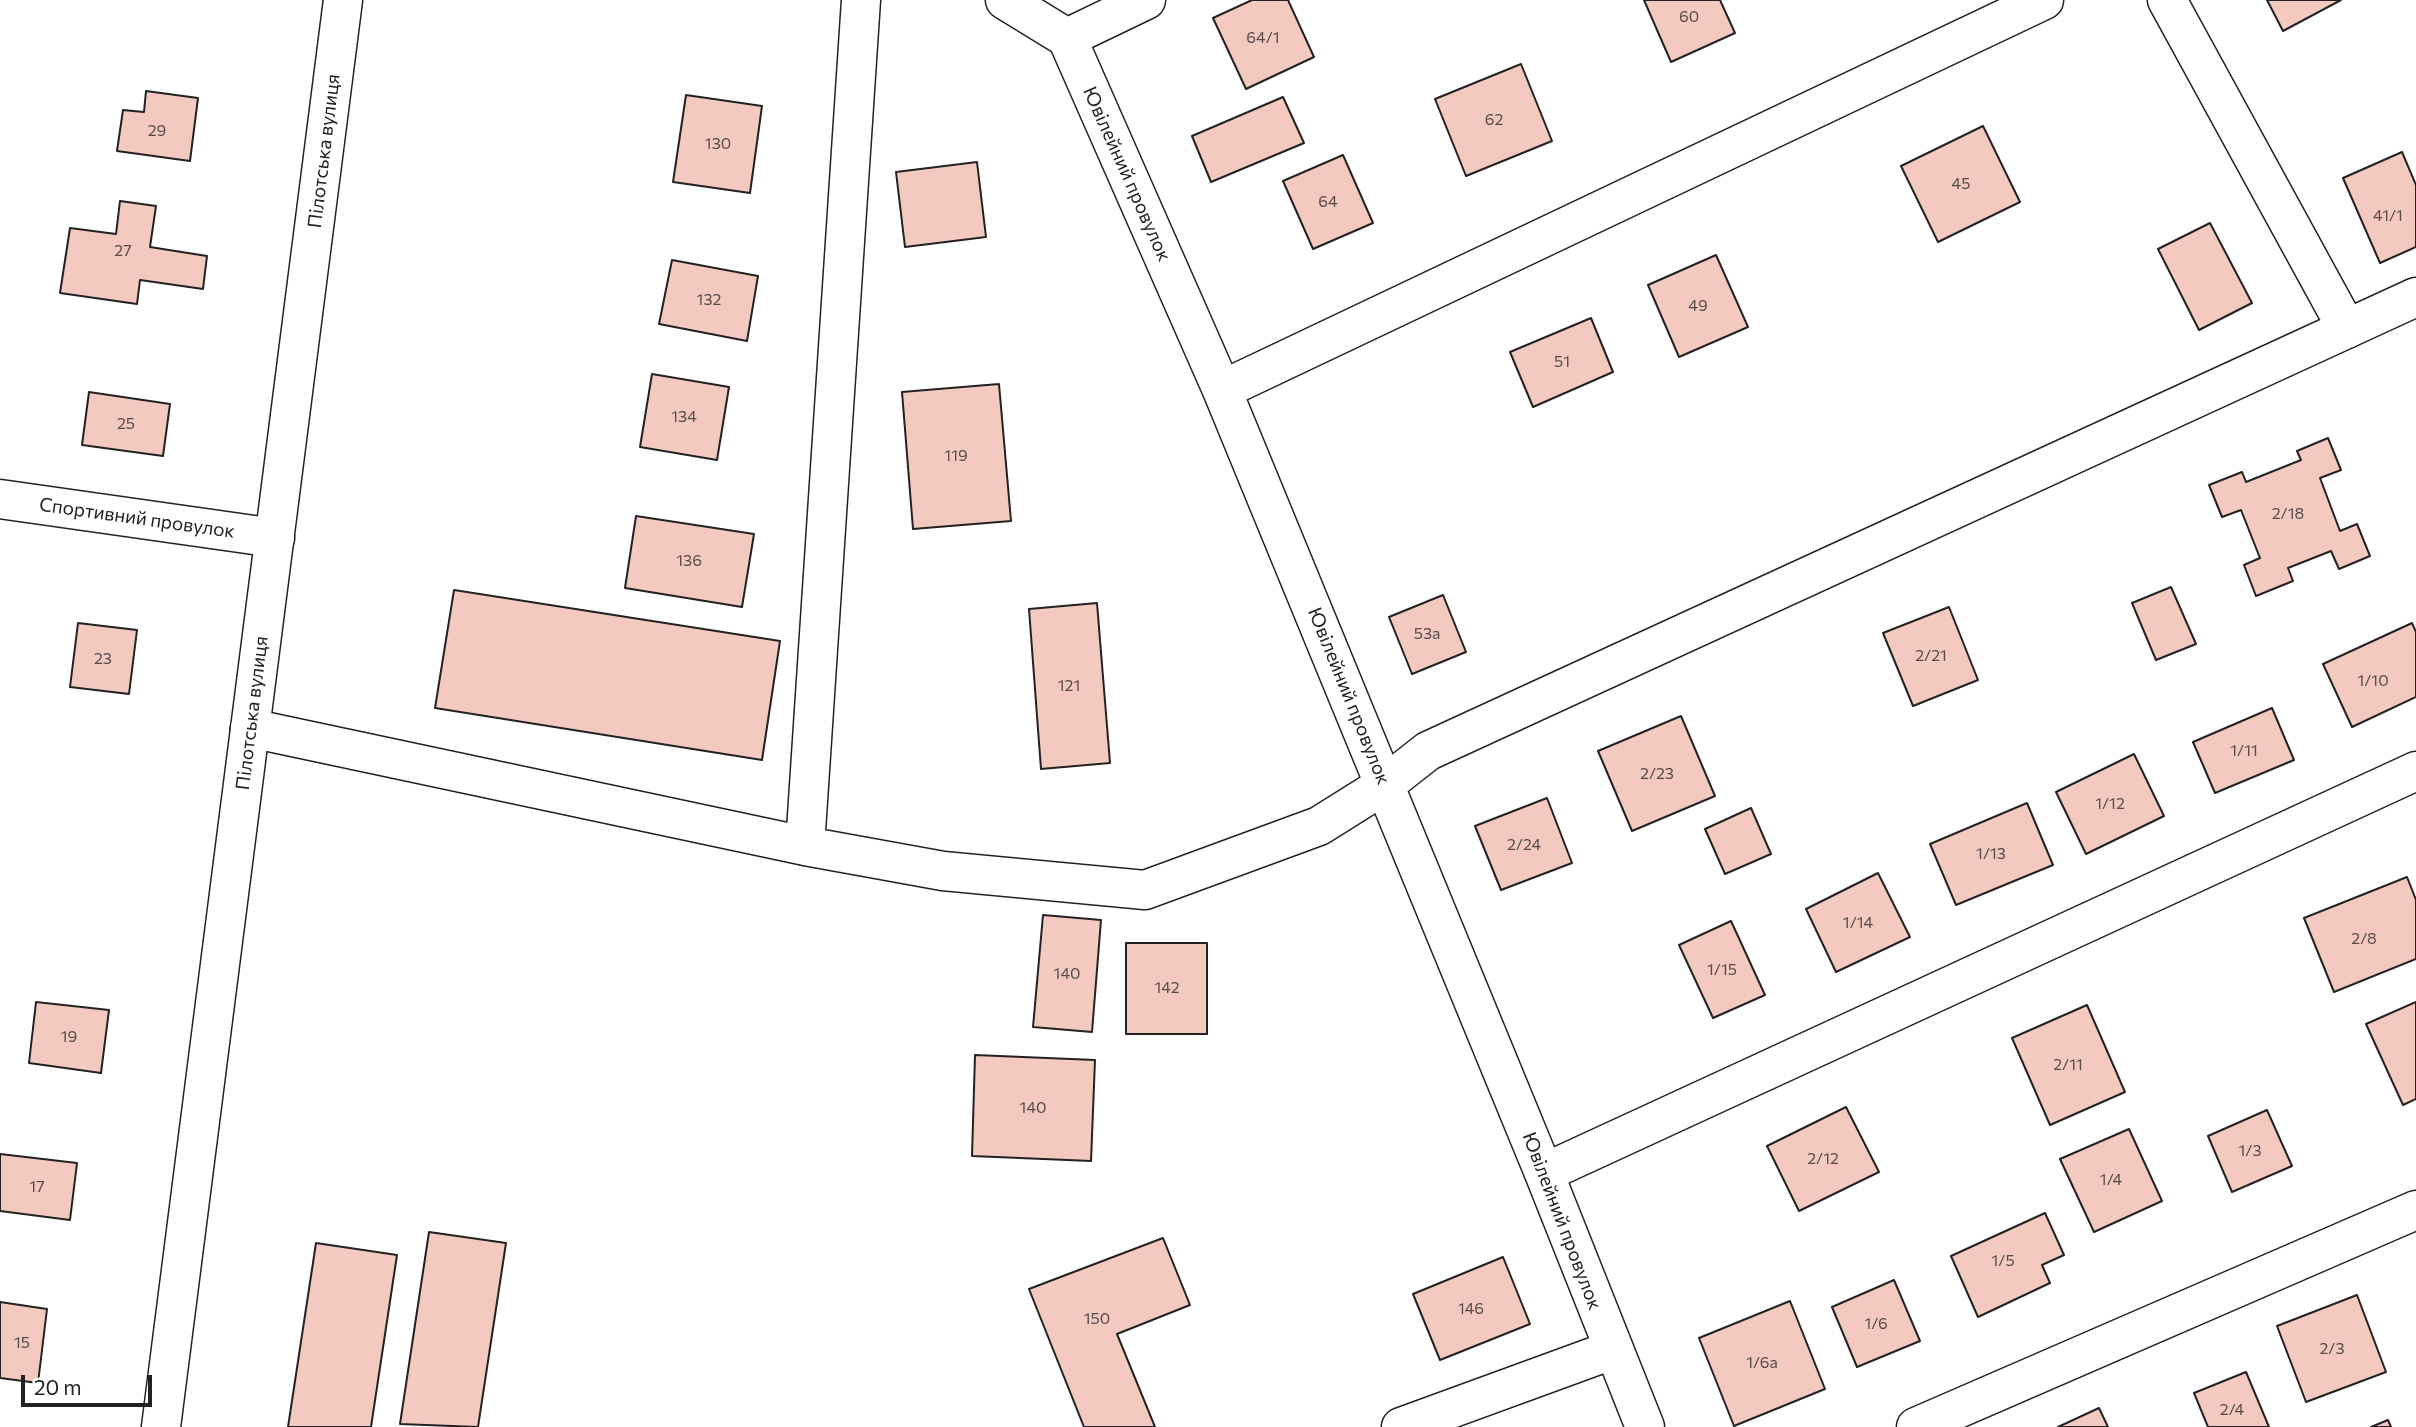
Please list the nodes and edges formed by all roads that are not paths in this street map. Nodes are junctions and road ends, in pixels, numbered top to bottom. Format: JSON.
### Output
{"nodes":[{"id":1,"x":344,"y":0,"type":"edge"},
{"id":2,"x":861,"y":0,"type":"edge"},
{"id":3,"x":1005,"y":0,"type":"edge"},
{"id":4,"x":1146,"y":0,"type":"edge"},
{"id":5,"x":2044,"y":0,"type":"edge"},
{"id":6,"x":2167,"y":0,"type":"edge"},
{"id":7,"x":1067,"y":38,"type":"junction"},
{"id":8,"x":2416,"y":297,"type":"edge"},
{"id":9,"x":2347,"y":328,"type":"junction"},
{"id":10,"x":1222,"y":390,"type":"junction"},
{"id":11,"x":0,"y":499,"type":"edge"},
{"id":12,"x":275,"y":538,"type":"junction"},
{"id":13,"x":250,"y":728,"type":"junction"},
{"id":14,"x":2416,"y":771,"type":"edge"},
{"id":15,"x":1385,"y":784,"type":"junction"},
{"id":16,"x":804,"y":846,"type":"junction"},
{"id":17,"x":1545,"y":1173,"type":"junction"},
{"id":18,"x":2416,"y":1210,"type":"edge"},
{"id":19,"x":1612,"y":1349,"type":"junction"},
{"id":20,"x":161,"y":1427,"type":"edge"},
{"id":21,"x":1401,"y":1427,"type":"edge"},
{"id":22,"x":1645,"y":1427,"type":"edge"},
{"id":23,"x":1916,"y":1427,"type":"edge"}],
"edges":[{"from":1,"to":12,"type":"street","name":"Пілотська вулиця"},
{"from":2,"to":16,"type":"street"},
{"from":3,"to":7,"type":"street"},
{"from":4,"to":7,"type":"street"},
{"from":5,"to":10,"type":"street"},
{"from":6,"to":9,"type":"street"},
{"from":7,"to":10,"type":"street","name":"Ювілейний провулок"},
{"from":8,"to":9,"type":"street"},
{"from":9,"to":15,"type":"street"},
{"from":10,"to":15,"type":"street","name":"Ювілейний провулок"},
{"from":11,"to":12,"type":"street","name":"Спортивний провулок"},
{"from":12,"to":13,"type":"street","name":"Пілотська вулиця"},
{"from":13,"to":16,"type":"street"},
{"from":13,"to":20,"type":"street","name":"Пілотська вулиця"},
{"from":14,"to":17,"type":"street"},
{"from":15,"to":16,"type":"street"},
{"from":15,"to":17,"type":"street","name":"Ювілейний провулок"},
{"from":17,"to":19,"type":"street","name":"Ювілейний провулок"},
{"from":18,"to":23,"type":"street"},
{"from":19,"to":21,"type":"street"},
{"from":19,"to":22,"type":"street","name":"Ювілейний провулок"}]}
